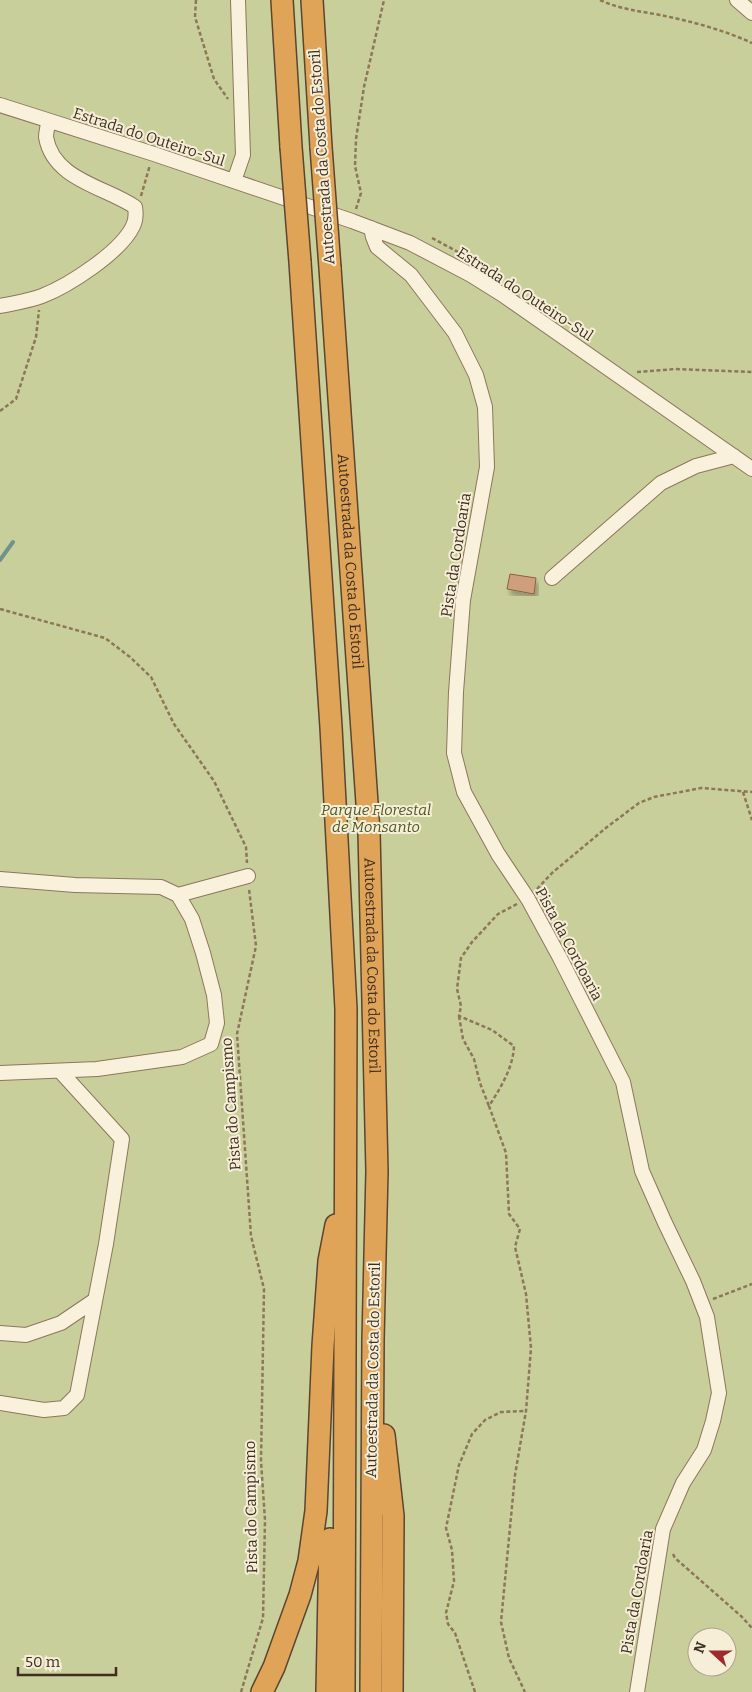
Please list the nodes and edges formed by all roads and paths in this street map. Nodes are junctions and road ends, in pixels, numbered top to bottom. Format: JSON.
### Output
{"nodes":[{"id":1,"x":196,"y":0,"type":"edge"},
{"id":2,"x":238,"y":0,"type":"edge"},
{"id":3,"x":282,"y":0,"type":"edge"},
{"id":4,"x":312,"y":0,"type":"edge"},
{"id":5,"x":384,"y":0,"type":"edge"},
{"id":6,"x":600,"y":0,"type":"edge"},
{"id":7,"x":737,"y":0,"type":"edge"},
{"id":8,"x":752,"y":13,"type":"edge"},
{"id":9,"x":752,"y":43,"type":"edge"},
{"id":10,"x":0,"y":105,"type":"edge"},
{"id":11,"x":243,"y":120,"type":"junction"},
{"id":12,"x":48,"y":122,"type":"junction"},
{"id":13,"x":154,"y":154,"type":"junction"},
{"id":14,"x":234,"y":181,"type":"junction"},
{"id":15,"x":356,"y":209,"type":"dead end"},
{"id":16,"x":136,"y":213,"type":"junction"},
{"id":17,"x":372,"y":228,"type":"junction"},
{"id":18,"x":41,"y":296,"type":"junction"},
{"id":19,"x":0,"y":306,"type":"edge"},
{"id":20,"x":637,"y":372,"type":"dead end"},
{"id":21,"x":752,"y":372,"type":"edge"},
{"id":22,"x":0,"y":411,"type":"edge"},
{"id":23,"x":734,"y":456,"type":"junction"},
{"id":24,"x":752,"y":469,"type":"edge"},
{"id":25,"x":552,"y":578,"type":"dead end"},
{"id":26,"x":0,"y":609,"type":"edge"},
{"id":27,"x":743,"y":792,"type":"junction"},
{"id":28,"x":752,"y":792,"type":"edge"},
{"id":29,"x":752,"y":820,"type":"edge"},
{"id":30,"x":248,"y":876,"type":"junction"},
{"id":31,"x":0,"y":879,"type":"edge"},
{"id":32,"x":178,"y":895,"type":"junction"},
{"id":33,"x":528,"y":899,"type":"junction"},
{"id":34,"x":459,"y":1016,"type":"junction"},
{"id":35,"x":60,"y":1071,"type":"junction"},
{"id":36,"x":0,"y":1073,"type":"edge"},
{"id":37,"x":488,"y":1106,"type":"junction"},
{"id":38,"x":346,"y":1180,"type":"junction"},
{"id":39,"x":752,"y":1284,"type":"edge"},
{"id":40,"x":95,"y":1300,"type":"junction"},
{"id":41,"x":702,"y":1303,"type":"junction"},
{"id":42,"x":0,"y":1333,"type":"edge"},
{"id":43,"x":373,"y":1340,"type":"junction"},
{"id":44,"x":0,"y":1403,"type":"edge"},
{"id":45,"x":526,"y":1411,"type":"junction"},
{"id":46,"x":344,"y":1432,"type":"junction"},
{"id":47,"x":663,"y":1529,"type":"junction"},
{"id":48,"x":752,"y":1628,"type":"edge"},
{"id":49,"x":241,"y":1692,"type":"edge"},
{"id":50,"x":262,"y":1692,"type":"edge"},
{"id":51,"x":327,"y":1692,"type":"edge"},
{"id":52,"x":344,"y":1692,"type":"edge"},
{"id":53,"x":370,"y":1692,"type":"edge"},
{"id":54,"x":392,"y":1692,"type":"edge"},
{"id":55,"x":475,"y":1692,"type":"edge"},
{"id":56,"x":525,"y":1692,"type":"edge"},
{"id":57,"x":637,"y":1692,"type":"edge"}],
"edges":[{"from":1,"to":11,"type":"path"},
{"from":2,"to":11,"type":"street"},
{"from":3,"to":38,"type":"highway","name":"Autoestrada da Costa do Estoril","bridge":true},
{"from":4,"to":43,"type":"highway","name":"Autoestrada da Costa do Estoril","bridge":true},
{"from":5,"to":15,"type":"path"},
{"from":6,"to":9,"type":"path"},
{"from":7,"to":8,"type":"street"},
{"from":10,"to":12,"type":"street","name":"Estrada do Outeiro-Sul"},
{"from":11,"to":14,"type":"street"},
{"from":12,"to":13,"type":"street","name":"Estrada do Outeiro-Sul"},
{"from":12,"to":16,"type":"street"},
{"from":13,"to":14,"type":"street","name":"Estrada do Outeiro-Sul"},
{"from":13,"to":16,"type":"path"},
{"from":14,"to":17,"type":"street","name":"Estrada do Outeiro-Sul"},
{"from":16,"to":18,"type":"street"},
{"from":17,"to":23,"type":"street","name":"Estrada do Outeiro-Sul"},
{"from":17,"to":33,"type":"street","name":"Pista da Cordoaria"},
{"from":18,"to":19,"type":"street"},
{"from":18,"to":22,"type":"path"},
{"from":20,"to":21,"type":"path"},
{"from":23,"to":24,"type":"street","name":"Estrada do Outeiro-Sul"},
{"from":23,"to":25,"type":"street"},
{"from":26,"to":30,"type":"path","name":"Pista do Campismo"},
{"from":27,"to":28,"type":"path"},
{"from":27,"to":29,"type":"path"},
{"from":27,"to":33,"type":"path"},
{"from":30,"to":32,"type":"street"},
{"from":30,"to":49,"type":"path","name":"Pista do Campismo"},
{"from":31,"to":32,"type":"street"},
{"from":32,"to":35,"type":"street"},
{"from":33,"to":34,"type":"path"},
{"from":33,"to":41,"type":"street","name":"Pista da Cordoaria"},
{"from":34,"to":37,"type":"path"},
{"from":34,"to":37,"type":"path"},
{"from":35,"to":36,"type":"street"},
{"from":35,"to":40,"type":"street"},
{"from":37,"to":45,"type":"path"},
{"from":38,"to":46,"type":"highway","name":"Autoestrada da Costa do Estoril"},
{"from":38,"to":50,"type":"highway"},
{"from":39,"to":41,"type":"path"},
{"from":40,"to":42,"type":"street"},
{"from":40,"to":44,"type":"street"},
{"from":41,"to":47,"type":"street","name":"Pista da Cordoaria"},
{"from":43,"to":53,"type":"highway","name":"Autoestrada da Costa do Estoril"},
{"from":43,"to":54,"type":"highway"},
{"from":45,"to":55,"type":"path"},
{"from":45,"to":56,"type":"path"},
{"from":46,"to":51,"type":"highway"},
{"from":46,"to":52,"type":"highway","name":"Autoestrada da Costa do Estoril"},
{"from":47,"to":48,"type":"path"},
{"from":47,"to":57,"type":"street","name":"Pista da Cordoaria"}]}
